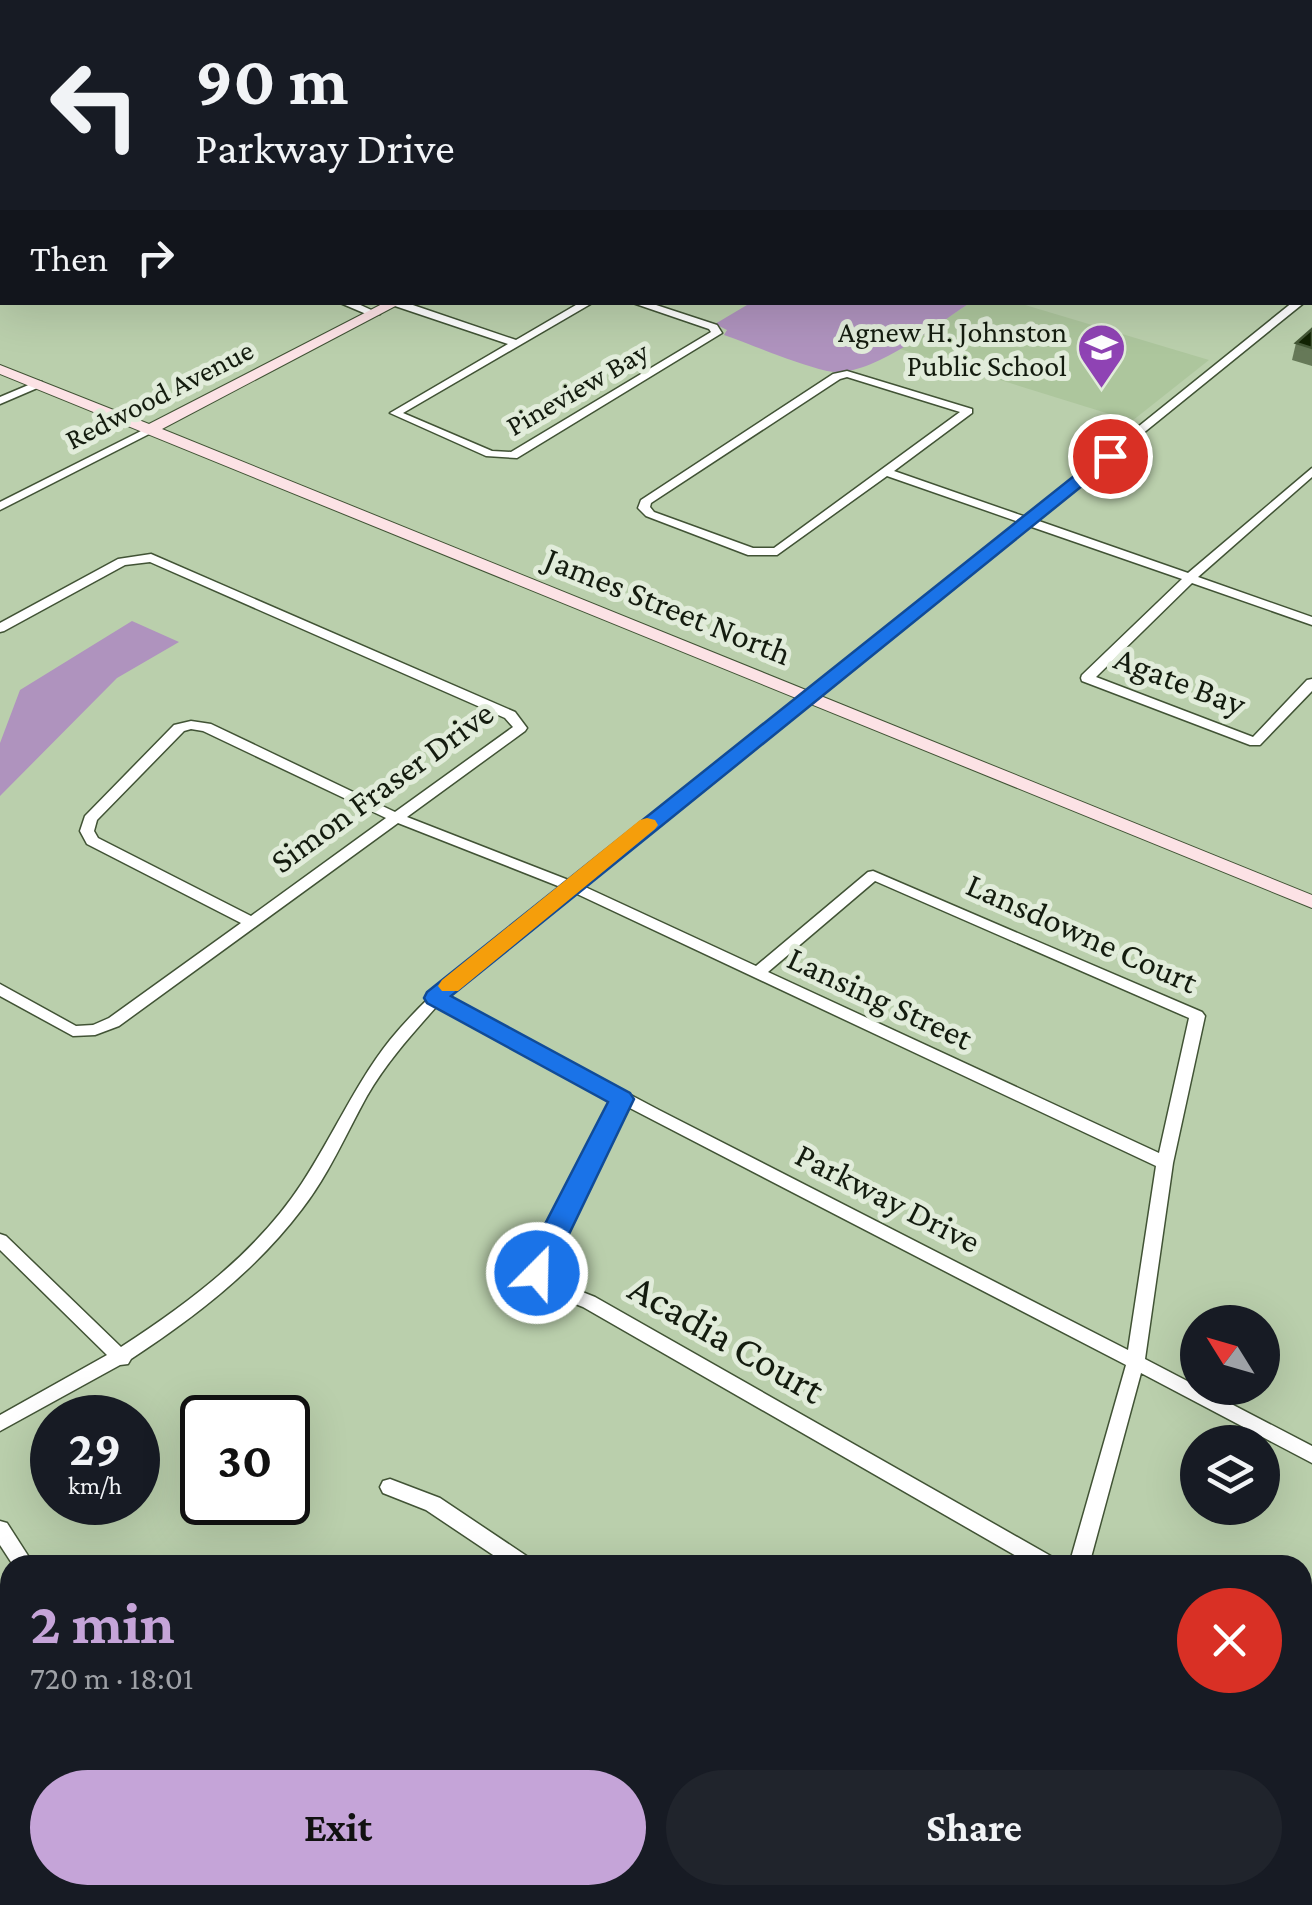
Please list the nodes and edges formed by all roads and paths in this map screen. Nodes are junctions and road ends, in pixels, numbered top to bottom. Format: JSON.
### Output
{"nodes":[{"id":1,"x":351,"y":305,"type":"edge"},
{"id":2,"x":393,"y":305,"type":"edge"},
{"id":3,"x":403,"y":305,"type":"edge"},
{"id":4,"x":583,"y":305,"type":"edge"},
{"id":5,"x":644,"y":305,"type":"edge"},
{"id":6,"x":1296,"y":305,"type":"edge"},
{"id":7,"x":375,"y":314,"type":"junction"},
{"id":8,"x":516,"y":343,"type":"junction"},
{"id":9,"x":0,"y":368,"type":"edge"},
{"id":10,"x":38,"y":384,"type":"junction"},
{"id":11,"x":0,"y":401,"type":"edge"},
{"id":12,"x":151,"y":429,"type":"junction"},
{"id":13,"x":1312,"y":471,"type":"edge"},
{"id":14,"x":887,"y":472,"type":"junction"},
{"id":15,"x":0,"y":507,"type":"edge"},
{"id":16,"x":1028,"y":522,"type":"junction"},
{"id":17,"x":1191,"y":577,"type":"junction"},
{"id":18,"x":4,"y":621,"type":"edge"},
{"id":19,"x":1312,"y":621,"type":"edge"},
{"id":20,"x":1312,"y":683,"type":"edge"},
{"id":21,"x":807,"y":699,"type":"junction"},
{"id":22,"x":396,"y":818,"type":"junction"},
{"id":23,"x":570,"y":886,"type":"junction"},
{"id":24,"x":1312,"y":902,"type":"edge"},
{"id":25,"x":249,"y":921,"type":"junction"},
{"id":26,"x":756,"y":973,"type":"junction"},
{"id":27,"x":0,"y":989,"type":"edge"},
{"id":28,"x":435,"y":998,"type":"junction"},
{"id":29,"x":622,"y":1099,"type":"junction"},
{"id":30,"x":1165,"y":1163,"type":"junction"},
{"id":31,"x":0,"y":1240,"type":"edge"},
{"id":32,"x":122,"y":1359,"type":"junction"},
{"id":33,"x":1136,"y":1360,"type":"junction"},
{"id":34,"x":0,"y":1424,"type":"edge"},
{"id":35,"x":1312,"y":1454,"type":"edge"},
{"id":36,"x":390,"y":1487,"type":"dead end"},
{"id":37,"x":0,"y":1528,"type":"edge"},
{"id":38,"x":18,"y":1555,"type":"edge"},
{"id":39,"x":509,"y":1555,"type":"edge"},
{"id":40,"x":1032,"y":1555,"type":"edge"},
{"id":41,"x":1081,"y":1555,"type":"edge"}],
"edges":[{"from":1,"to":7,"type":"street"},
{"from":2,"to":7,"type":"street","name":"Redwood Avenue"},
{"from":3,"to":8,"type":"street","name":"Pineview Bay"},
{"from":4,"to":8,"type":"street","name":"Pineview Bay"},
{"from":5,"to":8,"type":"street","name":"Pineview Bay"},
{"from":6,"to":16,"type":"street"},
{"from":7,"to":12,"type":"street","name":"Redwood Avenue"},
{"from":9,"to":10,"type":"street","name":"James Street North"},
{"from":10,"to":11,"type":"street"},
{"from":10,"to":12,"type":"street","name":"James Street North"},
{"from":12,"to":15,"type":"street","name":"Redwood Avenue"},
{"from":12,"to":21,"type":"street","name":"James Street North"},
{"from":13,"to":17,"type":"street"},
{"from":14,"to":14,"type":"street"},
{"from":14,"to":16,"type":"street"},
{"from":16,"to":17,"type":"street"},
{"from":16,"to":21,"type":"street"},
{"from":17,"to":19,"type":"street"},
{"from":17,"to":20,"type":"street","name":"Agate Bay"},
{"from":18,"to":22,"type":"street","name":"Simon Fraser Drive"},
{"from":21,"to":23,"type":"street"},
{"from":21,"to":24,"type":"street","name":"James Street North"},
{"from":22,"to":23,"type":"street","name":"Lansing Street"},
{"from":22,"to":25,"type":"street","name":"Simon Fraser Drive"},
{"from":22,"to":25,"type":"street","name":"Lansing Street"},
{"from":23,"to":26,"type":"street","name":"Lansing Street"},
{"from":23,"to":28,"type":"street"},
{"from":25,"to":27,"type":"street","name":"Simon Fraser Drive"},
{"from":26,"to":30,"type":"street","name":"Lansing Street"},
{"from":26,"to":30,"type":"street","name":"Lansdowne Court"},
{"from":28,"to":29,"type":"street","name":"Parkway Drive"},
{"from":28,"to":32,"type":"street"},
{"from":29,"to":33,"type":"street","name":"Parkway Drive"},
{"from":29,"to":40,"type":"street","name":"Acadia Court"},
{"from":30,"to":33,"type":"street","name":"Lansdowne Court"},
{"from":31,"to":32,"type":"street"},
{"from":32,"to":34,"type":"street"},
{"from":33,"to":35,"type":"street","name":"Parkway Drive"},
{"from":33,"to":41,"type":"street","name":"Lansdowne Court"},
{"from":36,"to":39,"type":"street"},
{"from":37,"to":38,"type":"street"}]}
